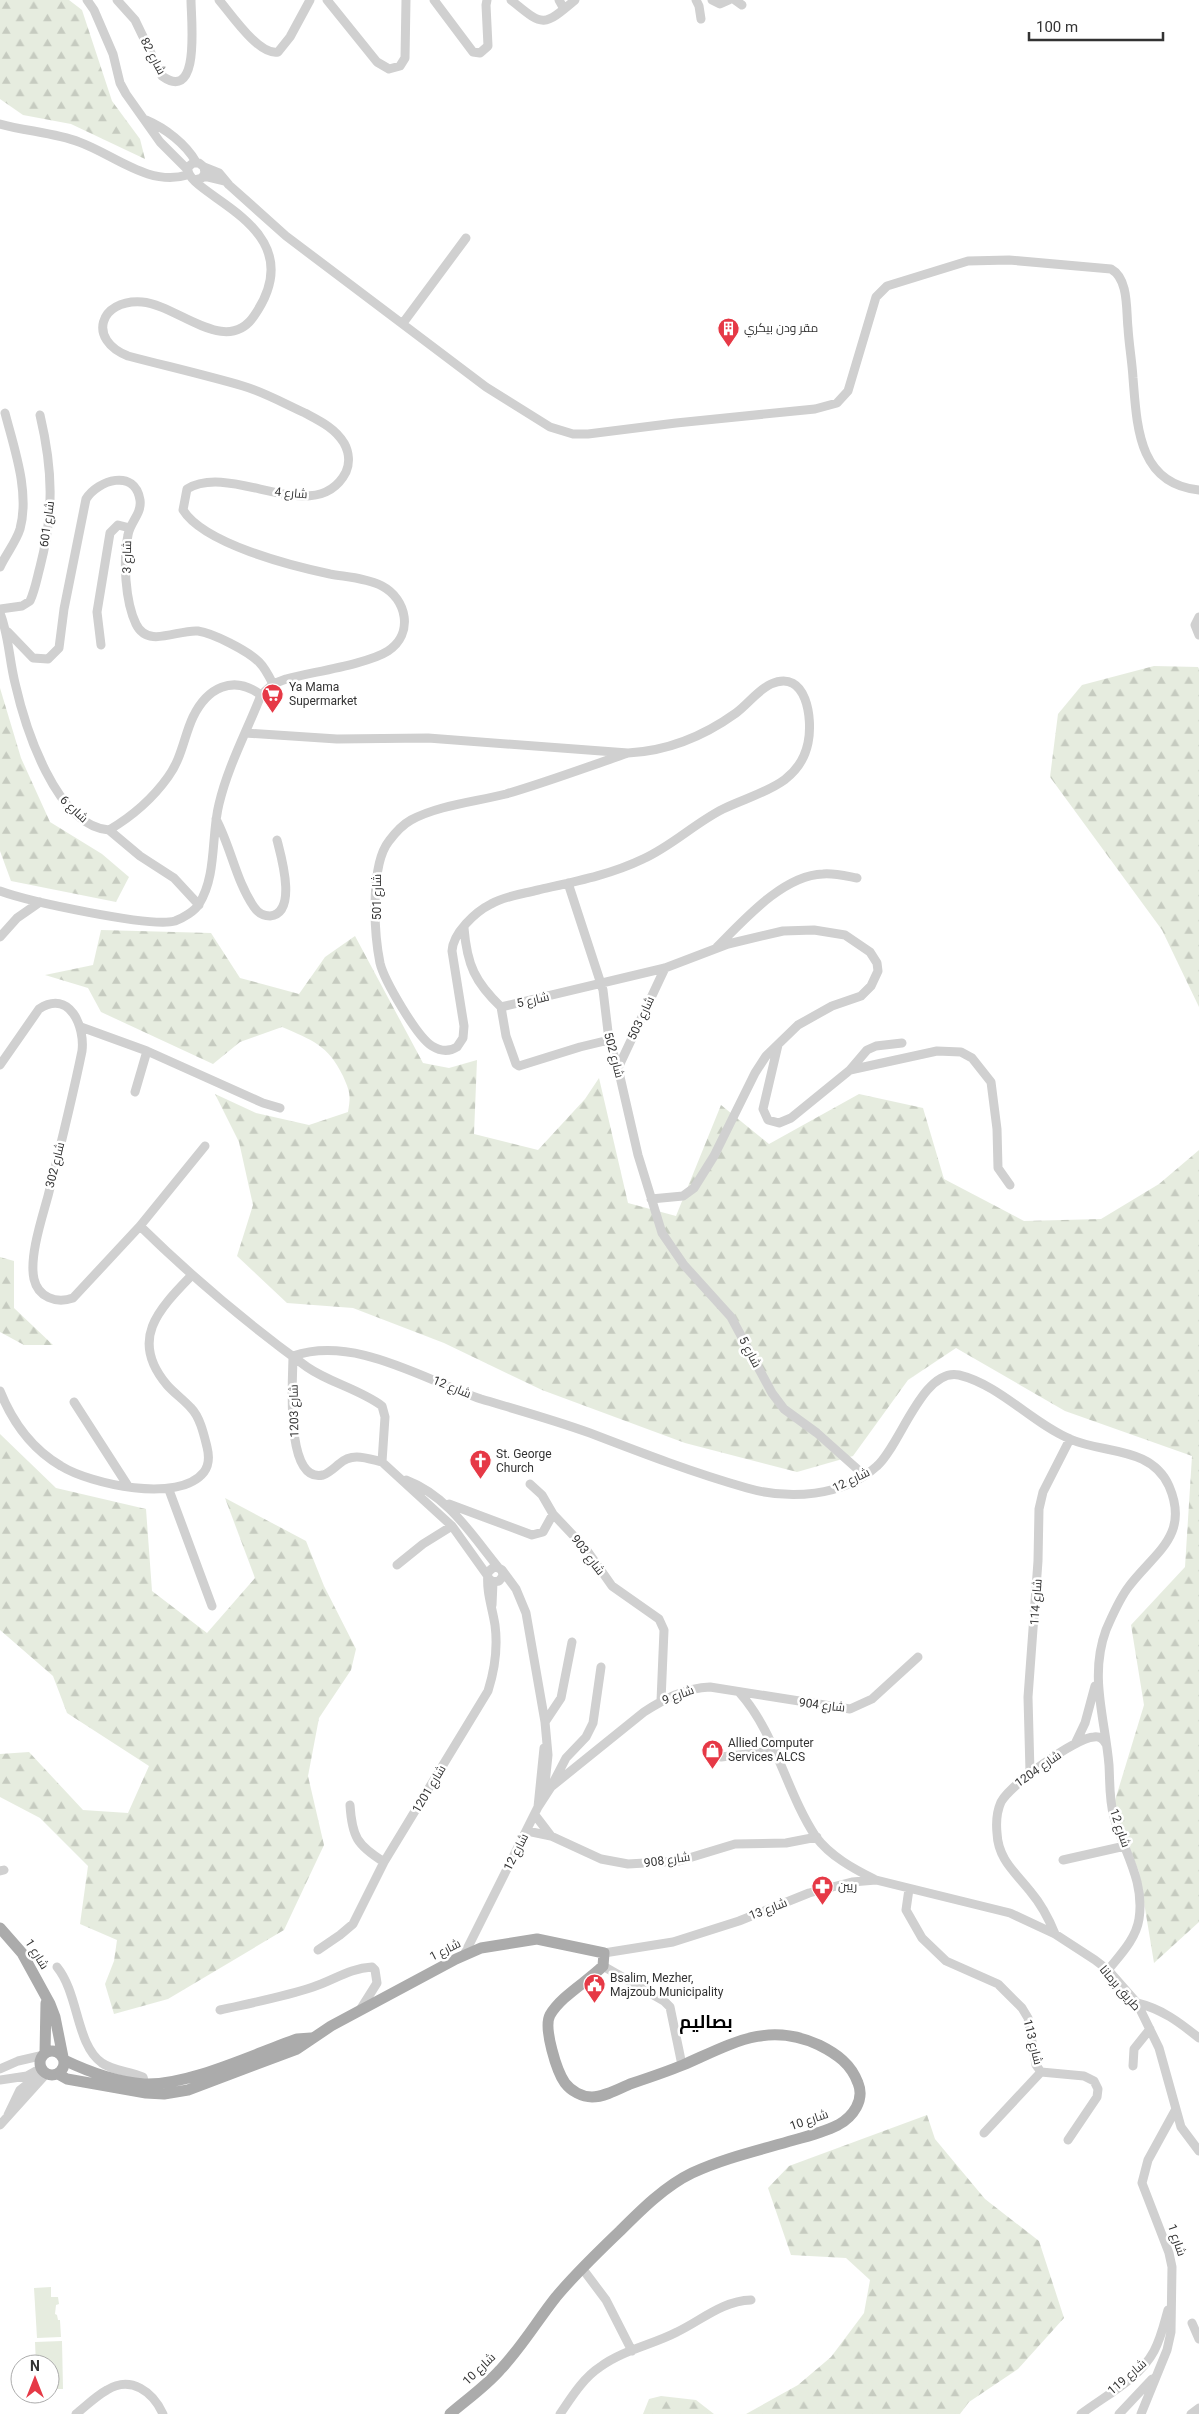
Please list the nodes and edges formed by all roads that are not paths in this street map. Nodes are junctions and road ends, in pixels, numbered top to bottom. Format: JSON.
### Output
{"nodes":[{"id":1,"x":87,"y":0,"type":"edge"},
{"id":2,"x":116,"y":0,"type":"edge"},
{"id":3,"x":191,"y":0,"type":"edge"},
{"id":4,"x":219,"y":0,"type":"edge"},
{"id":5,"x":310,"y":0,"type":"edge"},
{"id":6,"x":327,"y":0,"type":"edge"},
{"id":7,"x":406,"y":0,"type":"edge"},
{"id":8,"x":434,"y":0,"type":"edge"},
{"id":9,"x":487,"y":0,"type":"edge"},
{"id":10,"x":510,"y":0,"type":"edge"},
{"id":11,"x":559,"y":0,"type":"edge"},
{"id":12,"x":575,"y":0,"type":"edge"},
{"id":13,"x":696,"y":0,"type":"edge"},
{"id":14,"x":712,"y":0,"type":"edge"},
{"id":15,"x":729,"y":0,"type":"edge"},
{"id":16,"x":564,"y":9,"type":"junction"},
{"id":17,"x":701,"y":19,"type":"dead end"},
{"id":18,"x":146,"y":120,"type":"junction"},
{"id":19,"x":0,"y":124,"type":"edge"},
{"id":20,"x":195,"y":172,"type":"junction"},
{"id":21,"x":170,"y":177,"type":"junction"},
{"id":22,"x":227,"y":183,"type":"junction"},
{"id":23,"x":215,"y":196,"type":"junction"},
{"id":24,"x":466,"y":238,"type":"dead end"},
{"id":25,"x":403,"y":323,"type":"junction"},
{"id":26,"x":5,"y":413,"type":"dead end"},
{"id":27,"x":40,"y":415,"type":"dead end"},
{"id":28,"x":1199,"y":490,"type":"edge"},
{"id":29,"x":130,"y":528,"type":"junction"},
{"id":30,"x":10,"y":546,"type":"junction"},
{"id":31,"x":0,"y":550,"type":"edge"},
{"id":32,"x":0,"y":567,"type":"edge"},
{"id":33,"x":0,"y":608,"type":"edge"},
{"id":34,"x":0,"y":613,"type":"edge"},
{"id":35,"x":1199,"y":616,"type":"edge"},
{"id":36,"x":8,"y":632,"type":"junction"},
{"id":37,"x":1199,"y":635,"type":"edge"},
{"id":38,"x":101,"y":645,"type":"dead end"},
{"id":39,"x":273,"y":684,"type":"junction"},
{"id":40,"x":261,"y":694,"type":"junction"},
{"id":41,"x":245,"y":733,"type":"junction"},
{"id":42,"x":628,"y":753,"type":"junction"},
{"id":43,"x":216,"y":819,"type":"junction"},
{"id":44,"x":109,"y":830,"type":"junction"},
{"id":45,"x":278,"y":840,"type":"dead end"},
{"id":46,"x":857,"y":878,"type":"dead end"},
{"id":47,"x":568,"y":883,"type":"junction"},
{"id":48,"x":0,"y":891,"type":"edge"},
{"id":49,"x":40,"y":902,"type":"junction"},
{"id":50,"x":199,"y":905,"type":"junction"},
{"id":51,"x":464,"y":928,"type":"junction"},
{"id":52,"x":0,"y":937,"type":"edge"},
{"id":53,"x":714,"y":949,"type":"junction"},
{"id":54,"x":664,"y":968,"type":"junction"},
{"id":55,"x":600,"y":982,"type":"junction"},
{"id":56,"x":501,"y":1007,"type":"junction"},
{"id":57,"x":81,"y":1027,"type":"junction"},
{"id":58,"x":609,"y":1040,"type":"junction"},
{"id":59,"x":902,"y":1043,"type":"dead end"},
{"id":60,"x":778,"y":1045,"type":"junction"},
{"id":61,"x":147,"y":1051,"type":"junction"},
{"id":62,"x":0,"y":1065,"type":"edge"},
{"id":63,"x":618,"y":1068,"type":"junction"},
{"id":64,"x":850,"y":1070,"type":"junction"},
{"id":65,"x":135,"y":1092,"type":"dead end"},
{"id":66,"x":280,"y":1108,"type":"dead end"},
{"id":67,"x":205,"y":1146,"type":"dead end"},
{"id":68,"x":1010,"y":1185,"type":"dead end"},
{"id":69,"x":651,"y":1199,"type":"junction"},
{"id":70,"x":140,"y":1226,"type":"junction"},
{"id":71,"x":191,"y":1276,"type":"junction"},
{"id":72,"x":293,"y":1356,"type":"junction"},
{"id":73,"x":0,"y":1391,"type":"edge"},
{"id":74,"x":74,"y":1402,"type":"dead end"},
{"id":75,"x":1070,"y":1439,"type":"junction"},
{"id":76,"x":382,"y":1462,"type":"junction"},
{"id":77,"x":864,"y":1475,"type":"junction"},
{"id":78,"x":401,"y":1478,"type":"junction"},
{"id":79,"x":530,"y":1484,"type":"dead end"},
{"id":80,"x":128,"y":1486,"type":"junction"},
{"id":81,"x":169,"y":1490,"type":"junction"},
{"id":82,"x":444,"y":1502,"type":"junction"},
{"id":83,"x":553,"y":1514,"type":"junction"},
{"id":84,"x":452,"y":1526,"type":"junction"},
{"id":85,"x":397,"y":1564,"type":"dead end"},
{"id":86,"x":494,"y":1574,"type":"junction"},
{"id":87,"x":212,"y":1606,"type":"dead end"},
{"id":88,"x":572,"y":1642,"type":"dead end"},
{"id":89,"x":918,"y":1657,"type":"dead end"},
{"id":90,"x":601,"y":1666,"type":"dead end"},
{"id":91,"x":1097,"y":1676,"type":"junction"},
{"id":92,"x":739,"y":1692,"type":"junction"},
{"id":93,"x":661,"y":1701,"type":"junction"},
{"id":94,"x":544,"y":1722,"type":"junction"},
{"id":95,"x":1075,"y":1744,"type":"junction"},
{"id":96,"x":1106,"y":1744,"type":"junction"},
{"id":97,"x":773,"y":1751,"type":"junction"},
{"id":98,"x":721,"y":1757,"type":"dead end"},
{"id":99,"x":1030,"y":1772,"type":"junction"},
{"id":100,"x":551,"y":1787,"type":"junction"},
{"id":101,"x":350,"y":1805,"type":"dead end"},
{"id":102,"x":539,"y":1807,"type":"junction"},
{"id":103,"x":527,"y":1831,"type":"junction"},
{"id":104,"x":551,"y":1836,"type":"junction"},
{"id":105,"x":817,"y":1838,"type":"junction"},
{"id":106,"x":1125,"y":1846,"type":"junction"},
{"id":107,"x":1063,"y":1860,"type":"dead end"},
{"id":108,"x":384,"y":1862,"type":"junction"},
{"id":109,"x":876,"y":1880,"type":"junction"},
{"id":110,"x":909,"y":1889,"type":"junction"},
{"id":111,"x":932,"y":1895,"type":"joint"},
{"id":112,"x":0,"y":1928,"type":"edge"},
{"id":113,"x":1055,"y":1934,"type":"junction"},
{"id":114,"x":318,"y":1950,"type":"dead end"},
{"id":115,"x":604,"y":1953,"type":"junction"},
{"id":116,"x":464,"y":1955,"type":"junction"},
{"id":117,"x":602,"y":1966,"type":"junction"},
{"id":118,"x":57,"y":1967,"type":"dead end"},
{"id":119,"x":1108,"y":1970,"type":"junction"},
{"id":120,"x":46,"y":1998,"type":"junction"},
{"id":121,"x":1136,"y":2003,"type":"junction"},
{"id":122,"x":220,"y":2010,"type":"dead end"},
{"id":123,"x":359,"y":2012,"type":"junction"},
{"id":124,"x":1150,"y":2029,"type":"junction"},
{"id":125,"x":1199,"y":2038,"type":"edge"},
{"id":126,"x":45,"y":2054,"type":"junction"},
{"id":127,"x":63,"y":2058,"type":"junction"},
{"id":128,"x":682,"y":2066,"type":"junction"},
{"id":129,"x":1133,"y":2066,"type":"dead end"},
{"id":130,"x":0,"y":2069,"type":"edge"},
{"id":131,"x":47,"y":2072,"type":"junction"},
{"id":132,"x":1041,"y":2072,"type":"junction"},
{"id":133,"x":0,"y":2080,"type":"edge"},
{"id":134,"x":146,"y":2089,"type":"junction"},
{"id":135,"x":1176,"y":2109,"type":"junction"},
{"id":136,"x":0,"y":2125,"type":"edge"},
{"id":137,"x":984,"y":2133,"type":"dead end"},
{"id":138,"x":1068,"y":2140,"type":"dead end"},
{"id":139,"x":1199,"y":2151,"type":"edge"},
{"id":140,"x":582,"y":2268,"type":"junction"},
{"id":141,"x":751,"y":2300,"type":"dead end"},
{"id":142,"x":1171,"y":2303,"type":"junction"},
{"id":143,"x":1192,"y":2323,"type":"dead end"},
{"id":144,"x":1199,"y":2339,"type":"edge"},
{"id":145,"x":632,"y":2351,"type":"junction"},
{"id":146,"x":1156,"y":2376,"type":"junction"},
{"id":147,"x":1199,"y":2408,"type":"edge"},
{"id":148,"x":76,"y":2414,"type":"edge"},
{"id":149,"x":163,"y":2414,"type":"edge"},
{"id":150,"x":450,"y":2414,"type":"edge"},
{"id":151,"x":560,"y":2414,"type":"edge"},
{"id":152,"x":1081,"y":2414,"type":"edge"},
{"id":153,"x":1120,"y":2414,"type":"edge"},
{"id":154,"x":1141,"y":2414,"type":"edge"},
{"id":155,"x":1190,"y":2414,"type":"edge"}],
"edges":[{"from":1,"to":18,"type":"street"},
{"from":2,"to":3,"type":"street","name":"شارع 82"},
{"from":4,"to":5,"type":"street"},
{"from":6,"to":7,"type":"street"},
{"from":8,"to":9,"type":"street"},
{"from":10,"to":16,"type":"street"},
{"from":11,"to":16,"type":"street"},
{"from":12,"to":16,"type":"street"},
{"from":13,"to":17,"type":"street"},
{"from":14,"to":15,"type":"street"},
{"from":18,"to":20,"type":"street"},
{"from":18,"to":20,"type":"street"},
{"from":19,"to":21,"type":"street"},
{"from":20,"to":21,"type":"street"},
{"from":20,"to":21,"type":"street"},
{"from":20,"to":22,"type":"street"},
{"from":20,"to":23,"type":"street","name":"شارع 4"},
{"from":22,"to":23,"type":"street"},
{"from":22,"to":25,"type":"street"},
{"from":23,"to":39,"type":"street","name":"شارع 4"},
{"from":24,"to":25,"type":"street"},
{"from":25,"to":28,"type":"street"},
{"from":26,"to":30,"type":"street"},
{"from":27,"to":33,"type":"street","name":"شارع 601"},
{"from":29,"to":36,"type":"street","name":"شارع 3"},
{"from":29,"to":38,"type":"street"},
{"from":29,"to":39,"type":"street","name":"شارع 3"},
{"from":30,"to":31,"type":"street"},
{"from":30,"to":32,"type":"street"},
{"from":34,"to":36,"type":"street","name":"شارع 6"},
{"from":35,"to":37,"type":"street"},
{"from":36,"to":44,"type":"street","name":"شارع 6"},
{"from":39,"to":40,"type":"street","name":"شارع 4"},
{"from":40,"to":41,"type":"street","name":"شارع 4"},
{"from":40,"to":44,"type":"street"},
{"from":41,"to":42,"type":"street"},
{"from":41,"to":43,"type":"street"},
{"from":42,"to":47,"type":"street"},
{"from":42,"to":51,"type":"street","name":"شارع 501"},
{"from":43,"to":45,"type":"street"},
{"from":43,"to":50,"type":"street"},
{"from":44,"to":50,"type":"street","name":"شارع 6"},
{"from":46,"to":53,"type":"street"},
{"from":47,"to":51,"type":"street"},
{"from":47,"to":55,"type":"street","name":"شارع 502"},
{"from":48,"to":49,"type":"street"},
{"from":49,"to":50,"type":"street"},
{"from":49,"to":52,"type":"street"},
{"from":51,"to":56,"type":"street","name":"شارع 5"},
{"from":53,"to":54,"type":"street","name":"شارع 5"},
{"from":53,"to":60,"type":"street","name":"شارع 5"},
{"from":54,"to":55,"type":"street","name":"شارع 5"},
{"from":54,"to":63,"type":"street","name":"شارع 503"},
{"from":55,"to":56,"type":"street","name":"شارع 5"},
{"from":55,"to":58,"type":"street","name":"شارع 502"},
{"from":56,"to":58,"type":"street"},
{"from":57,"to":61,"type":"street"},
{"from":57,"to":62,"type":"street"},
{"from":57,"to":70,"type":"street","name":"شارع 302"},
{"from":58,"to":63,"type":"street","name":"شارع 502"},
{"from":59,"to":64,"type":"street"},
{"from":60,"to":64,"type":"street"},
{"from":60,"to":69,"type":"street","name":"شارع 5"},
{"from":61,"to":65,"type":"street"},
{"from":61,"to":66,"type":"street"},
{"from":63,"to":69,"type":"street","name":"شارع 502"},
{"from":64,"to":68,"type":"street"},
{"from":67,"to":70,"type":"street","name":"شارع 302"},
{"from":69,"to":77,"type":"street","name":"شارع 5"},
{"from":70,"to":71,"type":"street"},
{"from":71,"to":72,"type":"street"},
{"from":71,"to":81,"type":"street"},
{"from":72,"to":76,"type":"street"},
{"from":72,"to":76,"type":"street","name":"شارع 1203"},
{"from":72,"to":77,"type":"street","name":"شارع 12"},
{"from":73,"to":80,"type":"street"},
{"from":74,"to":80,"type":"street"},
{"from":75,"to":77,"type":"street","name":"شارع 12"},
{"from":75,"to":91,"type":"street","name":"شارع 12"},
{"from":75,"to":99,"type":"street","name":"شارع 114"},
{"from":76,"to":78,"type":"street","name":"شارع 12"},
{"from":78,"to":82,"type":"street","name":"شارع 12"},
{"from":78,"to":84,"type":"street","name":"شارع 12"},
{"from":79,"to":83,"type":"street"},
{"from":80,"to":81,"type":"street"},
{"from":81,"to":87,"type":"street"},
{"from":82,"to":83,"type":"street"},
{"from":82,"to":86,"type":"street","name":"شارع 12"},
{"from":83,"to":93,"type":"street","name":"شارع 903"},
{"from":84,"to":85,"type":"street"},
{"from":84,"to":86,"type":"street","name":"شارع 12"},
{"from":86,"to":94,"type":"street","name":"شارع 12"},
{"from":86,"to":108,"type":"street","name":"شارع 1201"},
{"from":88,"to":94,"type":"street"},
{"from":89,"to":92,"type":"street","name":"شارع 904"},
{"from":90,"to":100,"type":"street"},
{"from":91,"to":95,"type":"street","name":"شارع 12"},
{"from":91,"to":96,"type":"street","name":"شارع 12"},
{"from":92,"to":93,"type":"street","name":"شارع 9"},
{"from":92,"to":97,"type":"street"},
{"from":93,"to":100,"type":"street","name":"شارع 9"},
{"from":94,"to":102,"type":"street","name":"شارع 12"},
{"from":95,"to":96,"type":"street","name":"شارع 1204"},
{"from":95,"to":99,"type":"street","name":"شارع 1204"},
{"from":96,"to":106,"type":"street","name":"شارع 12"},
{"from":97,"to":98,"type":"street"},
{"from":97,"to":105,"type":"street"},
{"from":99,"to":113,"type":"street","name":"شارع 1204"},
{"from":100,"to":102,"type":"street","name":"شارع 9"},
{"from":101,"to":108,"type":"street"},
{"from":102,"to":103,"type":"street","name":"شارع 12"},
{"from":102,"to":104,"type":"street","name":"شارع 908"},
{"from":103,"to":104,"type":"street","name":"شارع 908"},
{"from":103,"to":116,"type":"street","name":"شارع 12"},
{"from":104,"to":105,"type":"street","name":"شارع 908"},
{"from":105,"to":109,"type":"street"},
{"from":106,"to":107,"type":"street"},
{"from":106,"to":119,"type":"street","name":"شارع 12"},
{"from":108,"to":114,"type":"street","name":"شارع 1201"},
{"from":109,"to":110,"type":"street","name":"شارع 13"},
{"from":109,"to":115,"type":"street","name":"شارع 13"},
{"from":110,"to":111,"type":"street","name":"شارع 13"},
{"from":110,"to":132,"type":"street","name":"شارع 113"},
{"from":111,"to":113,"type":"street","name":"طريق برمانا"},
{"from":112,"to":120,"type":"main road","name":"شارع 1"},
{"from":113,"to":119,"type":"street","name":"طريق برمانا"},
{"from":115,"to":116,"type":"main road","name":"شارع 1"},
{"from":115,"to":117,"type":"main road"},
{"from":116,"to":123,"type":"main road","name":"شارع 1"},
{"from":117,"to":128,"type":"street"},
{"from":117,"to":128,"type":"main road","name":"شارع 10"},
{"from":118,"to":134,"type":"street"},
{"from":119,"to":121,"type":"street","name":"طريق برمانا"},
{"from":120,"to":126,"type":"main road","name":"شارع 1"},
{"from":120,"to":127,"type":"main road","name":"شارع 1"},
{"from":121,"to":124,"type":"street","name":"طريق برمانا"},
{"from":121,"to":125,"type":"street"},
{"from":122,"to":123,"type":"street"},
{"from":123,"to":134,"type":"main road","name":"شارع 1"},
{"from":124,"to":129,"type":"street"},
{"from":124,"to":135,"type":"street","name":"طريق برمانا"},
{"from":126,"to":127,"type":"main road"},
{"from":126,"to":130,"type":"street"},
{"from":126,"to":131,"type":"main road"},
{"from":127,"to":131,"type":"main road"},
{"from":127,"to":134,"type":"main road","name":"شارع 1"},
{"from":128,"to":140,"type":"main road","name":"شارع 10"},
{"from":131,"to":133,"type":"street"},
{"from":131,"to":134,"type":"main road","name":"شارع 1"},
{"from":131,"to":136,"type":"street"},
{"from":132,"to":137,"type":"street"},
{"from":132,"to":138,"type":"street","name":"شارع 113"},
{"from":135,"to":139,"type":"street","name":"طريق برمانا"},
{"from":135,"to":142,"type":"street","name":"شارع 1"},
{"from":140,"to":145,"type":"street"},
{"from":140,"to":150,"type":"main road","name":"شارع 10"},
{"from":141,"to":145,"type":"street"},
{"from":142,"to":146,"type":"street","name":"شارع 1"},
{"from":142,"to":152,"type":"street","name":"شارع 119"},
{"from":143,"to":144,"type":"street"},
{"from":145,"to":151,"type":"street"},
{"from":146,"to":153,"type":"street"},
{"from":146,"to":154,"type":"street","name":"شارع 1"},
{"from":147,"to":155,"type":"street"},
{"from":148,"to":149,"type":"street"}]}
